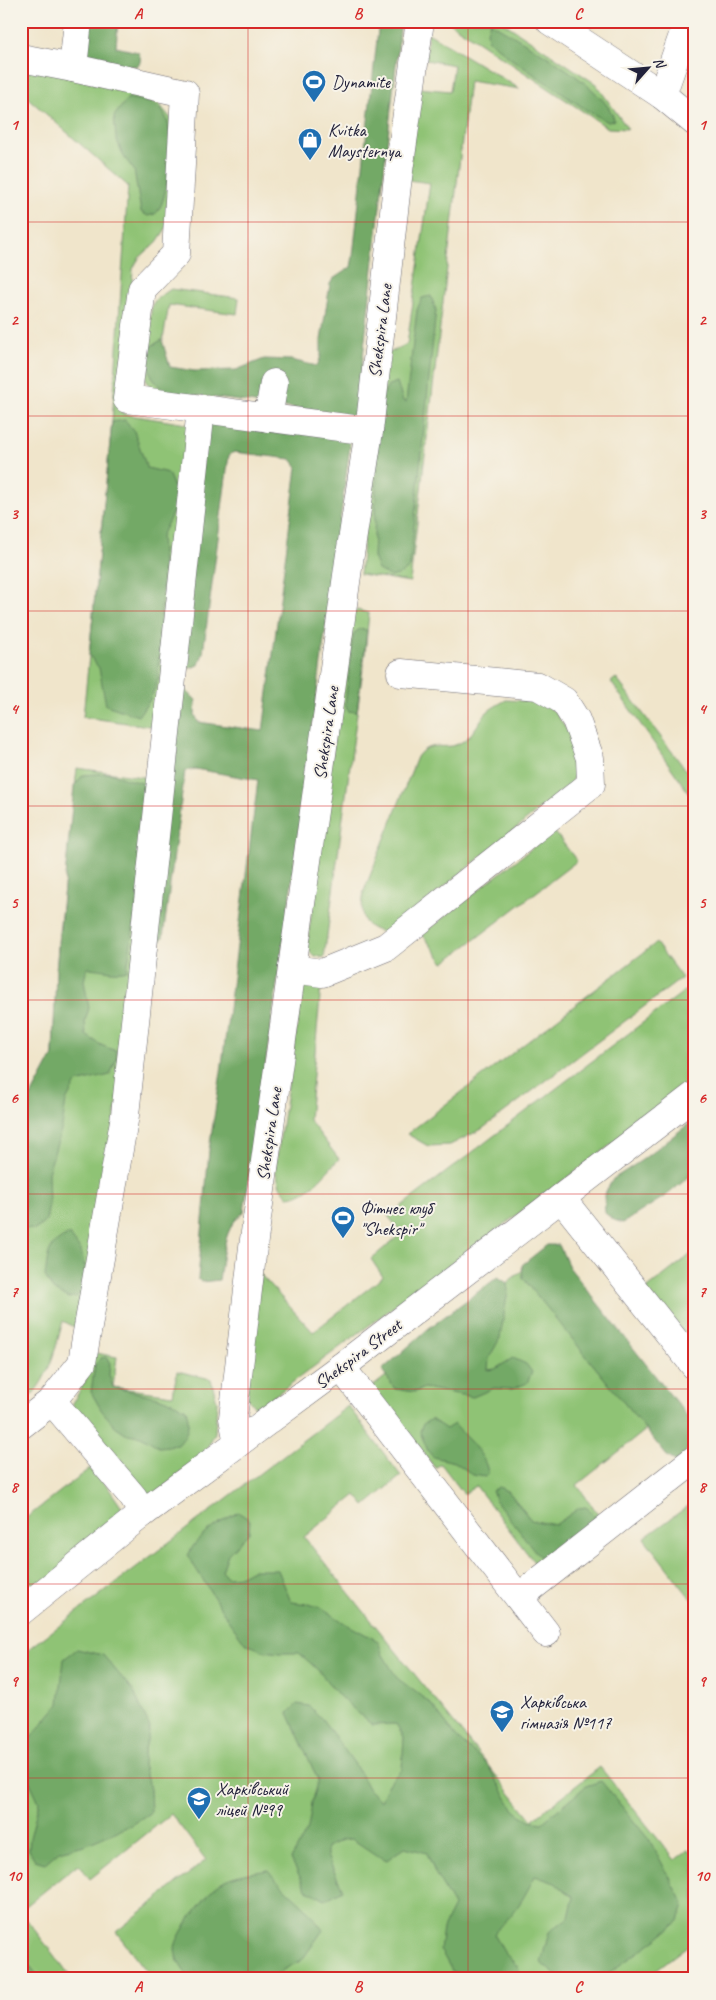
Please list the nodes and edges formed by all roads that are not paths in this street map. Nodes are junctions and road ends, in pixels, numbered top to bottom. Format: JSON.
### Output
{"nodes":[{"id":1,"x":78,"y":21,"type":"edge"},
{"id":2,"x":420,"y":21,"type":"edge"},
{"id":3,"x":550,"y":21,"type":"edge"},
{"id":4,"x":688,"y":21,"type":"edge"},
{"id":5,"x":21,"y":58,"type":"edge"},
{"id":6,"x":74,"y":68,"type":"junction"},
{"id":7,"x":662,"y":95,"type":"junction"},
{"id":8,"x":695,"y":122,"type":"edge"},
{"id":9,"x":274,"y":383,"type":"dead end"},
{"id":10,"x":201,"y":409,"type":"junction"},
{"id":11,"x":268,"y":418,"type":"junction"},
{"id":12,"x":369,"y":430,"type":"junction"},
{"id":13,"x":401,"y":673,"type":"dead end"},
{"id":14,"x":292,"y":969,"type":"junction"},
{"id":15,"x":695,"y":1095,"type":"edge"},
{"id":16,"x":561,"y":1198,"type":"junction"},
{"id":17,"x":695,"y":1366,"type":"edge"},
{"id":18,"x":341,"y":1367,"type":"junction"},
{"id":19,"x":52,"y":1402,"type":"junction"},
{"id":20,"x":21,"y":1425,"type":"edge"},
{"id":21,"x":238,"y":1444,"type":"junction"},
{"id":22,"x":695,"y":1459,"type":"edge"},
{"id":23,"x":143,"y":1513,"type":"junction"},
{"id":24,"x":519,"y":1597,"type":"junction"},
{"id":25,"x":21,"y":1611,"type":"edge"},
{"id":26,"x":546,"y":1633,"type":"dead end"}],
"edges":[{"from":1,"to":6,"type":"street"},
{"from":2,"to":12,"type":"street","name":"Shekspira Lane"},
{"from":3,"to":7,"type":"street"},
{"from":4,"to":7,"type":"street"},
{"from":5,"to":6,"type":"street"},
{"from":6,"to":10,"type":"street"},
{"from":7,"to":8,"type":"street"},
{"from":9,"to":11,"type":"street"},
{"from":10,"to":11,"type":"street"},
{"from":10,"to":19,"type":"street"},
{"from":11,"to":12,"type":"street"},
{"from":12,"to":14,"type":"street","name":"Shekspira Lane"},
{"from":13,"to":14,"type":"street"},
{"from":14,"to":21,"type":"street","name":"Shekspira Lane"},
{"from":15,"to":16,"type":"street","name":"Shekspira Street"},
{"from":16,"to":17,"type":"street"},
{"from":16,"to":18,"type":"street","name":"Shekspira Street"},
{"from":18,"to":21,"type":"street","name":"Shekspira Street"},
{"from":18,"to":24,"type":"street"},
{"from":19,"to":20,"type":"street"},
{"from":19,"to":23,"type":"street"},
{"from":21,"to":23,"type":"street","name":"Shekspira Street"},
{"from":22,"to":24,"type":"street"},
{"from":23,"to":25,"type":"street","name":"Shekspira Street"},
{"from":24,"to":26,"type":"street"}]}
